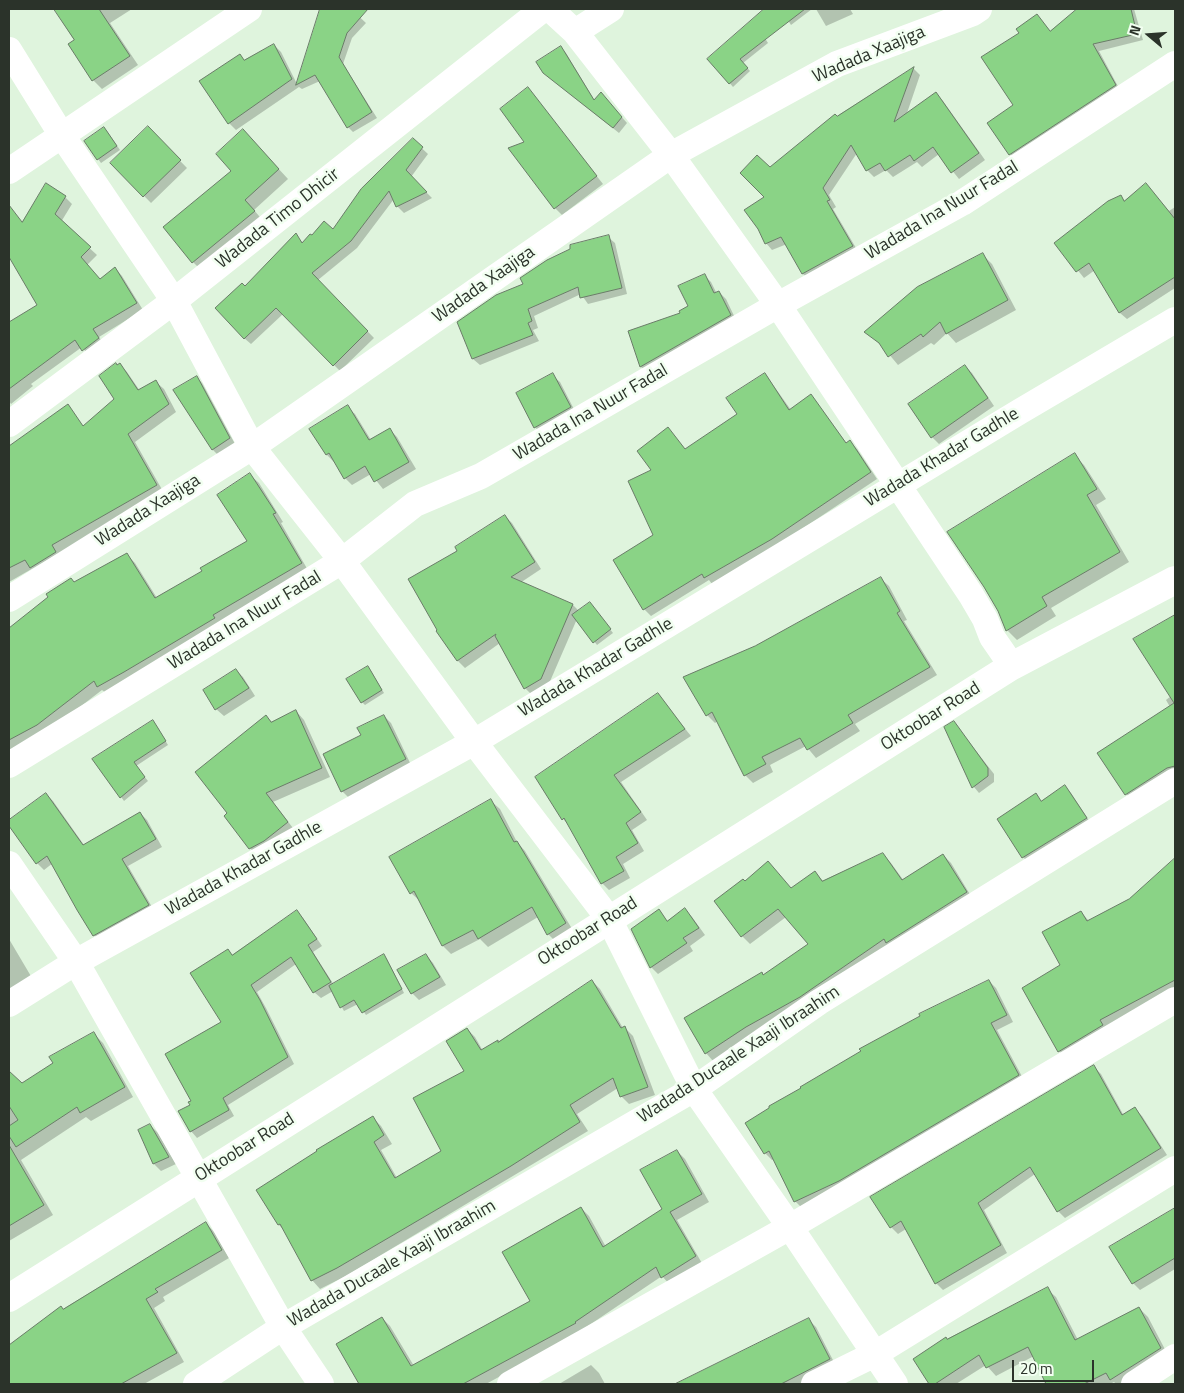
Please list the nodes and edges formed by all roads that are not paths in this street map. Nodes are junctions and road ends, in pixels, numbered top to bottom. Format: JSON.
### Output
{"nodes":[{"id":1,"x":249,"y":9,"type":"edge"},
{"id":2,"x":543,"y":9,"type":"edge"},
{"id":3,"x":550,"y":9,"type":"edge"},
{"id":4,"x":611,"y":9,"type":"edge"},
{"id":5,"x":979,"y":9,"type":"edge"},
{"id":6,"x":575,"y":32,"type":"junction"},
{"id":7,"x":9,"y":50,"type":"edge"},
{"id":8,"x":1175,"y":64,"type":"edge"},
{"id":9,"x":61,"y":134,"type":"junction"},
{"id":10,"x":670,"y":155,"type":"junction"},
{"id":11,"x":9,"y":171,"type":"edge"},
{"id":12,"x":174,"y":301,"type":"junction"},
{"id":13,"x":778,"y":305,"type":"junction"},
{"id":14,"x":1175,"y":320,"type":"edge"},
{"id":15,"x":9,"y":424,"type":"edge"},
{"id":16,"x":252,"y":447,"type":"junction"},
{"id":17,"x":897,"y":486,"type":"junction"},
{"id":18,"x":342,"y":561,"type":"junction"},
{"id":19,"x":1175,"y":580,"type":"edge"},
{"id":20,"x":9,"y":599,"type":"edge"},
{"id":21,"x":1012,"y":666,"type":"junction"},
{"id":22,"x":474,"y":742,"type":"junction"},
{"id":23,"x":9,"y":765,"type":"edge"},
{"id":24,"x":1175,"y":781,"type":"edge"},
{"id":25,"x":9,"y":864,"type":"edge"},
{"id":26,"x":610,"y":919,"type":"junction"},
{"id":27,"x":76,"y":962,"type":"junction"},
{"id":28,"x":1175,"y":1000,"type":"edge"},
{"id":29,"x":9,"y":1004,"type":"edge"},
{"id":30,"x":694,"y":1089,"type":"junction"},
{"id":31,"x":1175,"y":1169,"type":"edge"},
{"id":32,"x":199,"y":1177,"type":"junction"},
{"id":33,"x":790,"y":1227,"type":"junction"},
{"id":34,"x":9,"y":1298,"type":"edge"},
{"id":35,"x":283,"y":1327,"type":"junction"},
{"id":36,"x":875,"y":1354,"type":"junction"},
{"id":37,"x":1175,"y":1358,"type":"edge"},
{"id":38,"x":196,"y":1384,"type":"edge"},
{"id":39,"x":321,"y":1384,"type":"edge"},
{"id":40,"x":510,"y":1384,"type":"edge"},
{"id":41,"x":814,"y":1384,"type":"edge"},
{"id":42,"x":895,"y":1384,"type":"edge"},
{"id":43,"x":1134,"y":1384,"type":"edge"}],
"edges":[{"from":1,"to":9,"type":"street"},
{"from":2,"to":12,"type":"street","name":"Wadada Timo Dhicir"},
{"from":3,"to":6,"type":"street"},
{"from":4,"to":6,"type":"street"},
{"from":5,"to":10,"type":"street","name":"Wadada Xaajiga"},
{"from":6,"to":10,"type":"street"},
{"from":7,"to":9,"type":"street"},
{"from":8,"to":13,"type":"street","name":"Wadada Ina Nuur Fadal"},
{"from":9,"to":11,"type":"street"},
{"from":9,"to":12,"type":"street"},
{"from":10,"to":13,"type":"street"},
{"from":10,"to":16,"type":"street","name":"Wadada Xaajiga"},
{"from":12,"to":15,"type":"street","name":"Wadada Timo Dhicir"},
{"from":12,"to":16,"type":"street"},
{"from":13,"to":17,"type":"street"},
{"from":13,"to":18,"type":"street","name":"Wadada Ina Nuur Fadal"},
{"from":14,"to":17,"type":"street","name":"Wadada Khadar Gadhle"},
{"from":16,"to":18,"type":"street"},
{"from":16,"to":20,"type":"street","name":"Wadada Xaajiga"},
{"from":17,"to":21,"type":"street"},
{"from":17,"to":22,"type":"street","name":"Wadada Khadar Gadhle"},
{"from":18,"to":22,"type":"street"},
{"from":18,"to":23,"type":"street","name":"Wadada Ina Nuur Fadal"},
{"from":19,"to":21,"type":"street","name":"Oktoobar Road"},
{"from":21,"to":26,"type":"street","name":"Oktoobar Road"},
{"from":22,"to":26,"type":"street"},
{"from":22,"to":27,"type":"street","name":"Wadada Khadar Gadhle"},
{"from":24,"to":30,"type":"street","name":"Wadada Ducaale Xaaji Ibraahim"},
{"from":25,"to":27,"type":"street"},
{"from":26,"to":30,"type":"street"},
{"from":26,"to":32,"type":"street","name":"Oktoobar Road"},
{"from":27,"to":29,"type":"street","name":"Wadada Khadar Gadhle"},
{"from":27,"to":32,"type":"street"},
{"from":28,"to":33,"type":"street"},
{"from":30,"to":33,"type":"street"},
{"from":30,"to":35,"type":"street","name":"Wadada Ducaale Xaaji Ibraahim"},
{"from":31,"to":36,"type":"street"},
{"from":32,"to":34,"type":"street","name":"Oktoobar Road"},
{"from":32,"to":35,"type":"street"},
{"from":33,"to":36,"type":"street"},
{"from":33,"to":40,"type":"street"},
{"from":35,"to":38,"type":"street","name":"Wadada Ducaale Xaaji Ibraahim"},
{"from":35,"to":39,"type":"street"},
{"from":36,"to":41,"type":"street"},
{"from":36,"to":42,"type":"street"},
{"from":37,"to":43,"type":"street"}]}
